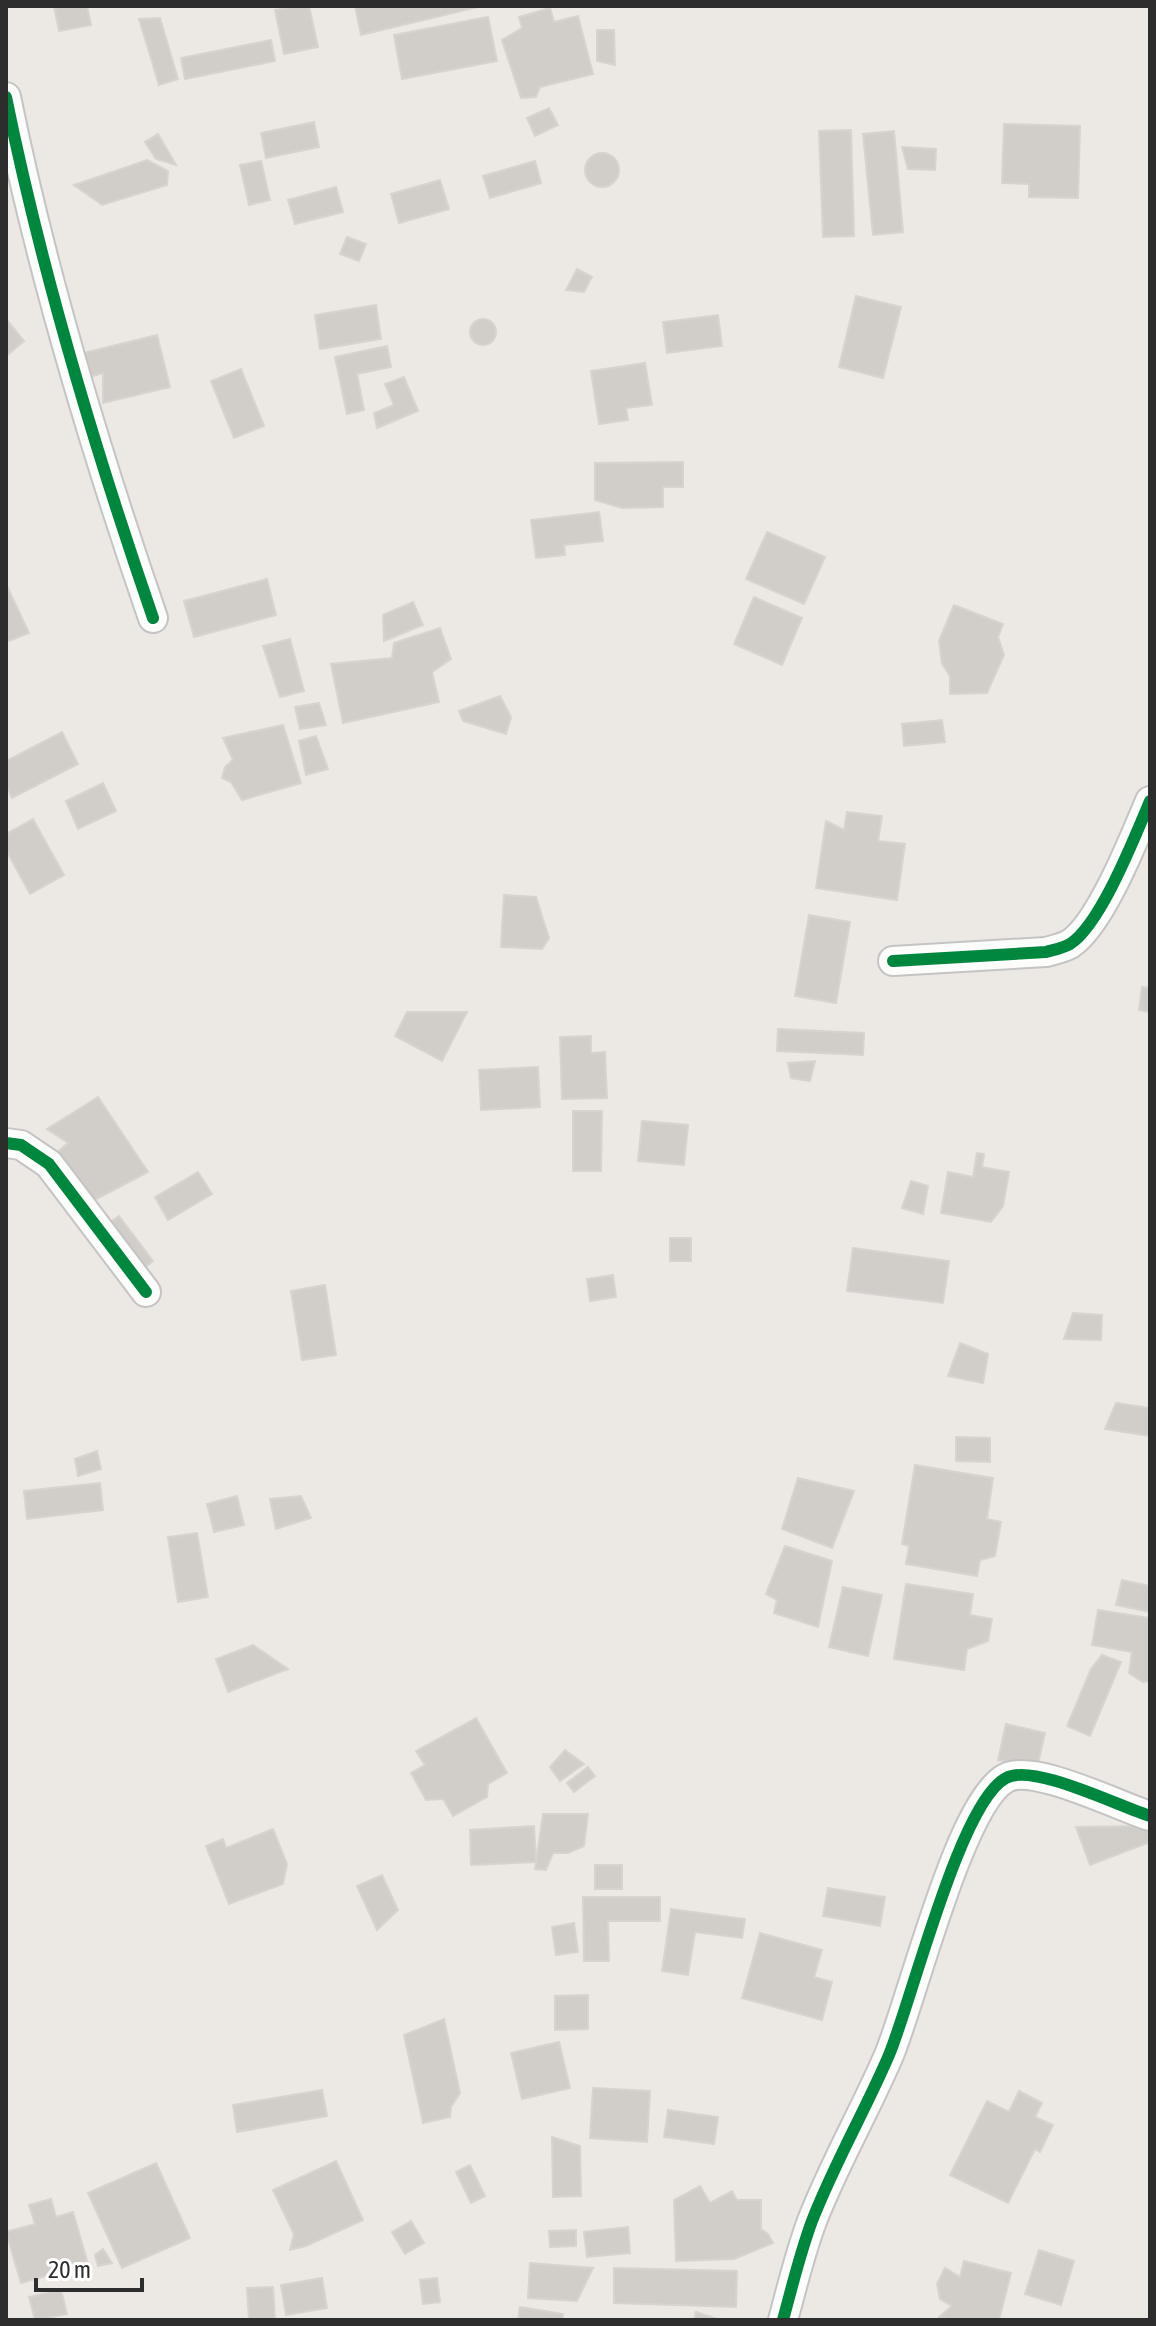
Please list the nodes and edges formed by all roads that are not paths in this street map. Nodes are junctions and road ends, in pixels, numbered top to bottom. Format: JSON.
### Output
{"nodes":[{"id":1,"x":6,"y":97,"type":"edge"},
{"id":2,"x":153,"y":618,"type":"dead end"},
{"id":3,"x":1150,"y":801,"type":"edge"},
{"id":4,"x":893,"y":961,"type":"dead end"},
{"id":5,"x":6,"y":1143,"type":"edge"},
{"id":6,"x":146,"y":1292,"type":"dead end"},
{"id":7,"x":1150,"y":1816,"type":"edge"},
{"id":8,"x":783,"y":2320,"type":"edge"}],
"edges":[{"from":1,"to":2,"type":"street"},
{"from":3,"to":4,"type":"street"},
{"from":5,"to":6,"type":"street"},
{"from":7,"to":8,"type":"street"}]}
